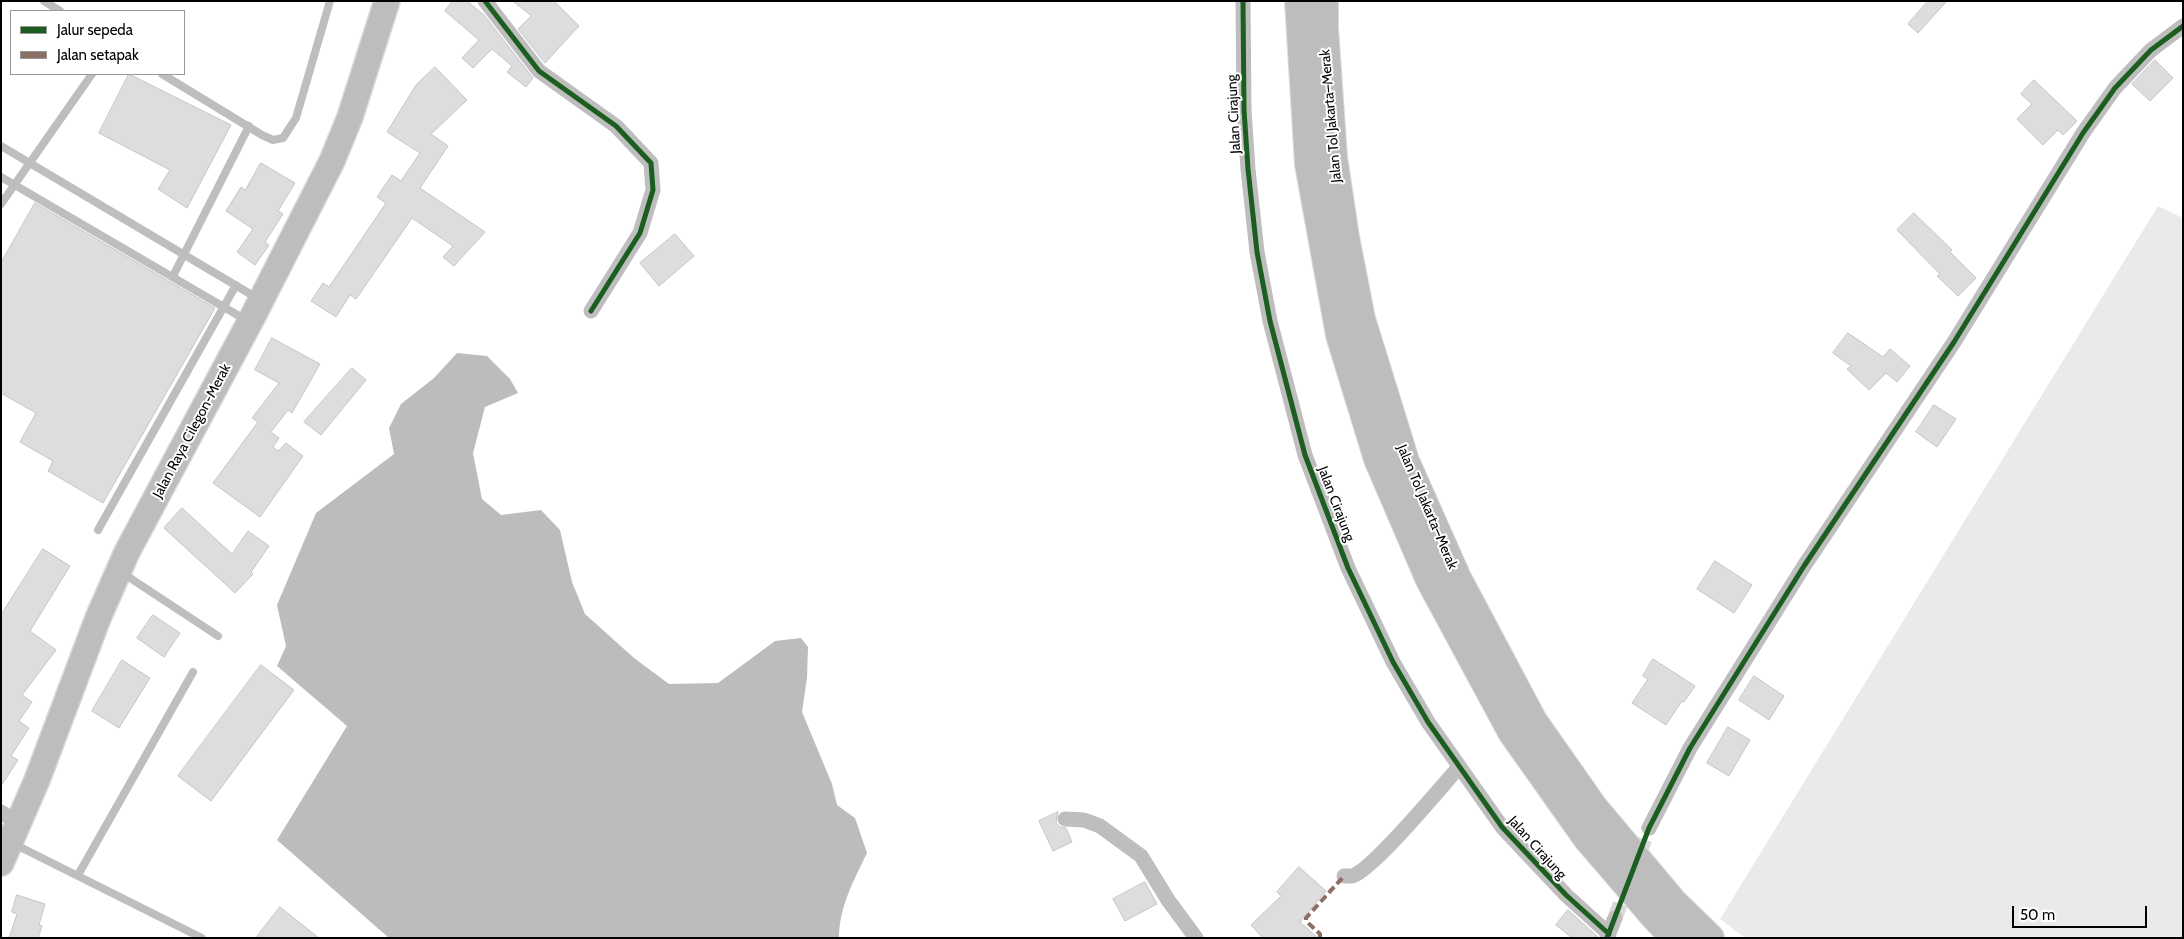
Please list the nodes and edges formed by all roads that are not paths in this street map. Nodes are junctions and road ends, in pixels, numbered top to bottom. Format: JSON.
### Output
{"nodes":[{"id":1,"x":44,"y":1,"type":"edge"},
{"id":2,"x":330,"y":1,"type":"edge"},
{"id":3,"x":387,"y":1,"type":"edge"},
{"id":4,"x":485,"y":1,"type":"edge"},
{"id":5,"x":1243,"y":1,"type":"edge"},
{"id":6,"x":1299,"y":1,"type":"edge"},
{"id":7,"x":1324,"y":1,"type":"edge"},
{"id":8,"x":58,"y":10,"type":"edge"},
{"id":9,"x":2183,"y":26,"type":"edge"},
{"id":10,"x":91,"y":75,"type":"edge"},
{"id":11,"x":164,"y":75,"type":"edge"},
{"id":12,"x":249,"y":126,"type":"junction"},
{"id":13,"x":1,"y":146,"type":"edge"},
{"id":14,"x":30,"y":162,"type":"junction"},
{"id":15,"x":1,"y":178,"type":"edge"},
{"id":16,"x":14,"y":185,"type":"junction"},
{"id":17,"x":1,"y":204,"type":"edge"},
{"id":18,"x":186,"y":254,"type":"junction"},
{"id":19,"x":173,"y":276,"type":"junction"},
{"id":20,"x":236,"y":285,"type":"junction"},
{"id":21,"x":261,"y":300,"type":"junction"},
{"id":22,"x":224,"y":306,"type":"junction"},
{"id":23,"x":591,"y":311,"type":"dead end"},
{"id":24,"x":250,"y":322,"type":"junction"},
{"id":25,"x":98,"y":530,"type":"dead end"},
{"id":26,"x":119,"y":571,"type":"junction"},
{"id":27,"x":218,"y":636,"type":"dead end"},
{"id":28,"x":192,"y":672,"type":"dead end"},
{"id":29,"x":1459,"y":767,"type":"junction"},
{"id":30,"x":1065,"y":819,"type":"dead end"},
{"id":31,"x":1649,"y":828,"type":"tunnel mouth"},
{"id":32,"x":8,"y":835,"type":"edge"},
{"id":33,"x":78,"y":875,"type":"junction"},
{"id":34,"x":1344,"y":876,"type":"dead end"},
{"id":35,"x":1615,"y":918,"type":"tunnel mouth"},
{"id":36,"x":1608,"y":936,"type":"edge"},
{"id":37,"x":202,"y":938,"type":"edge"},
{"id":38,"x":1196,"y":938,"type":"edge"},
{"id":39,"x":1675,"y":938,"type":"edge"},
{"id":40,"x":1710,"y":938,"type":"edge"}],
"edges":[{"from":1,"to":8,"type":"lane"},
{"from":2,"to":12,"type":"lane"},
{"from":3,"to":21,"type":"highway","name":"Jalan Raya Cilegon-Merak"},
{"from":4,"to":23,"type":"street"},
{"from":5,"to":29,"type":"street","name":"Jalan Cirajung"},
{"from":6,"to":39,"type":"highway","name":"Jalan Tol Jakarta–Merak"},
{"from":7,"to":40,"type":"highway","name":"Jalan Tol Jakarta–Merak"},
{"from":9,"to":31,"type":"street"},
{"from":10,"to":14,"type":"lane"},
{"from":11,"to":12,"type":"lane"},
{"from":12,"to":18,"type":"lane"},
{"from":13,"to":14,"type":"lane"},
{"from":14,"to":16,"type":"lane"},
{"from":14,"to":18,"type":"lane"},
{"from":15,"to":16,"type":"lane"},
{"from":16,"to":17,"type":"lane"},
{"from":16,"to":19,"type":"lane"},
{"from":18,"to":19,"type":"lane"},
{"from":18,"to":20,"type":"lane"},
{"from":19,"to":22,"type":"lane"},
{"from":20,"to":21,"type":"lane"},
{"from":20,"to":22,"type":"lane"},
{"from":21,"to":24,"type":"highway","name":"Jalan Raya Cilegon-Merak"},
{"from":22,"to":24,"type":"lane"},
{"from":22,"to":25,"type":"lane"},
{"from":24,"to":26,"type":"highway","name":"Jalan Raya Cilegon-Merak"},
{"from":26,"to":27,"type":"lane"},
{"from":26,"to":32,"type":"highway","name":"Jalan Raya Cilegon-Merak"},
{"from":28,"to":33,"type":"lane"},
{"from":29,"to":34,"type":"street"},
{"from":29,"to":36,"type":"street","name":"Jalan Cirajung"},
{"from":30,"to":38,"type":"street"},
{"from":32,"to":33,"type":"lane"},
{"from":33,"to":37,"type":"lane"},
{"from":35,"to":36,"type":"street"}]}
